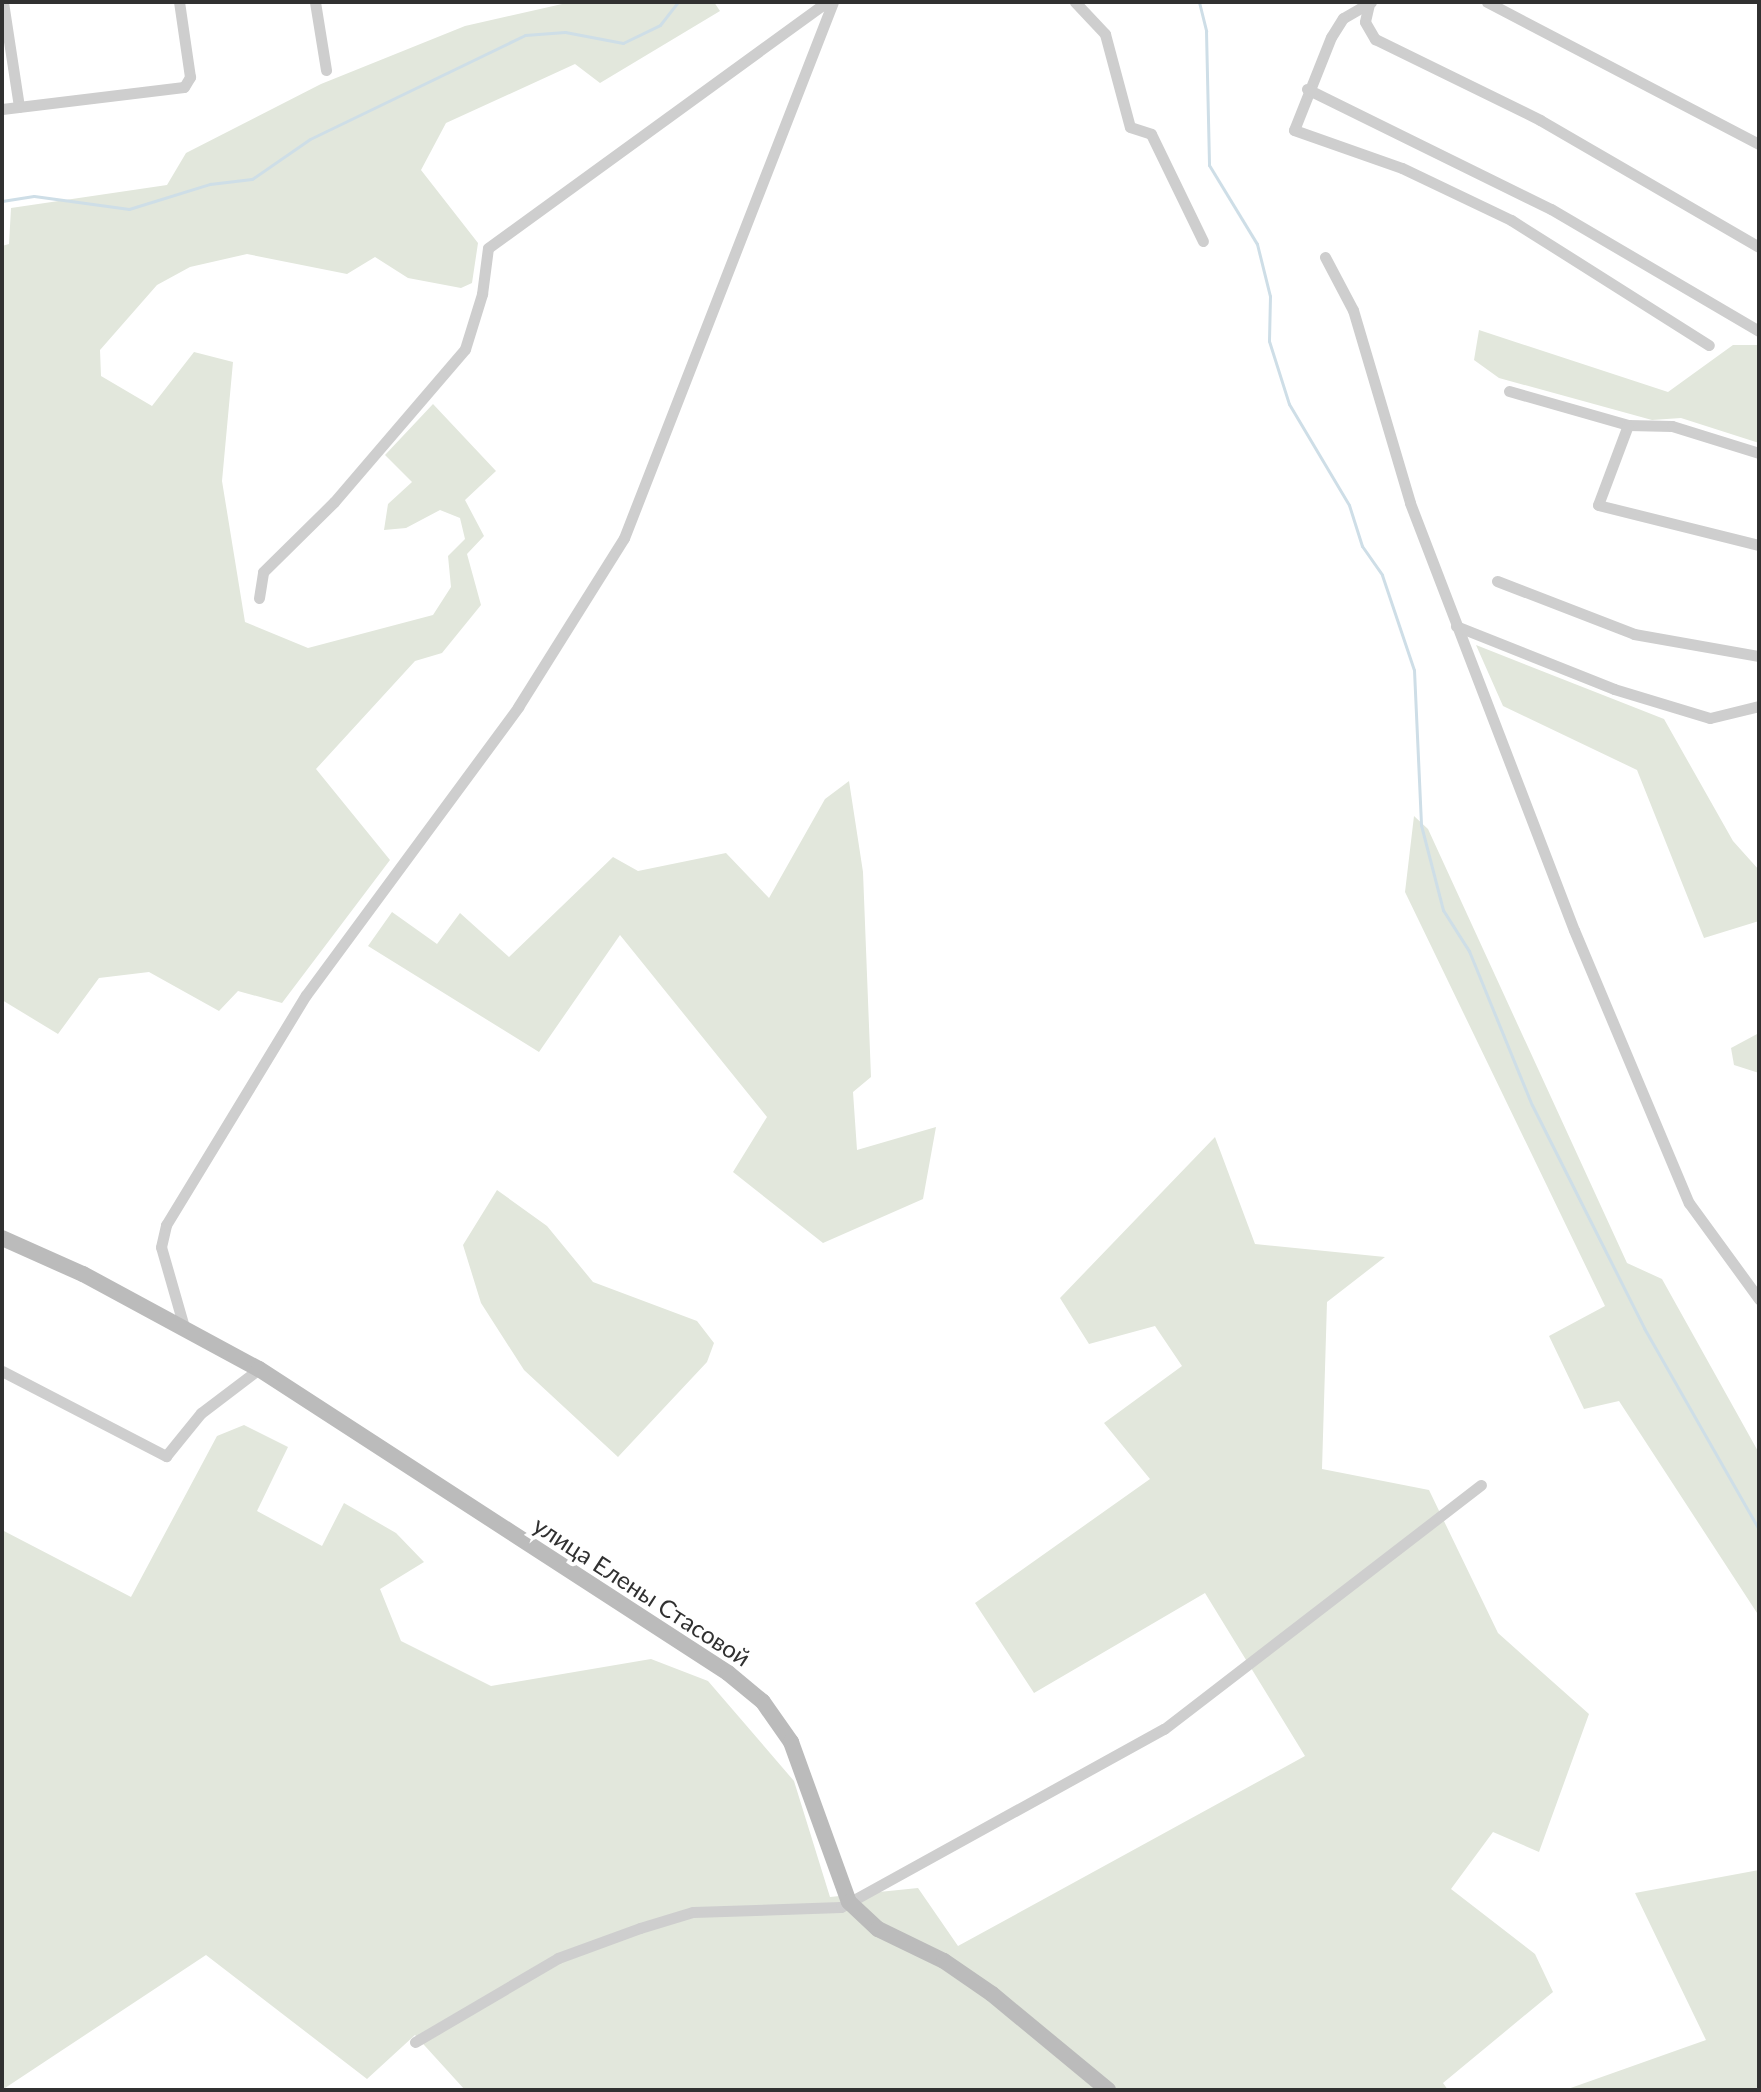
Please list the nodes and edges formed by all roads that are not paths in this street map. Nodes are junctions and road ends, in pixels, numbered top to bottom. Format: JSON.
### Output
{"nodes":[{"id":1,"x":3,"y":2,"type":"edge"},
{"id":2,"x":179,"y":2,"type":"edge"},
{"id":3,"x":315,"y":2,"type":"edge"},
{"id":4,"x":827,"y":2,"type":"edge"},
{"id":5,"x":833,"y":2,"type":"edge"},
{"id":6,"x":1075,"y":2,"type":"edge"},
{"id":7,"x":1487,"y":2,"type":"edge"},
{"id":8,"x":1370,"y":3,"type":"edge"},
{"id":9,"x":326,"y":70,"type":"dead end"},
{"id":10,"x":1307,"y":89,"type":"junction"},
{"id":11,"x":19,"y":107,"type":"junction"},
{"id":12,"x":2,"y":109,"type":"edge"},
{"id":13,"x":1759,"y":144,"type":"edge"},
{"id":14,"x":1203,"y":241,"type":"dead end"},
{"id":15,"x":1759,"y":247,"type":"edge"},
{"id":16,"x":1325,"y":257,"type":"dead end"},
{"id":17,"x":1759,"y":331,"type":"edge"},
{"id":18,"x":1709,"y":345,"type":"dead end"},
{"id":19,"x":1509,"y":391,"type":"dead end"},
{"id":20,"x":1628,"y":425,"type":"junction"},
{"id":21,"x":1759,"y":453,"type":"edge"},
{"id":22,"x":1759,"y":545,"type":"edge"},
{"id":23,"x":1497,"y":581,"type":"dead end"},
{"id":24,"x":259,"y":598,"type":"dead end"},
{"id":25,"x":1456,"y":626,"type":"junction"},
{"id":26,"x":1759,"y":656,"type":"edge"},
{"id":27,"x":1759,"y":706,"type":"edge"},
{"id":28,"x":2,"y":1238,"type":"edge"},
{"id":29,"x":1759,"y":1299,"type":"edge"},
{"id":30,"x":184,"y":1327,"type":"junction"},
{"id":31,"x":259,"y":1369,"type":"junction"},
{"id":32,"x":2,"y":1371,"type":"edge"},
{"id":33,"x":1481,"y":1485,"type":"dead end"},
{"id":34,"x":849,"y":1902,"type":"junction"},
{"id":35,"x":415,"y":2042,"type":"dead end"},
{"id":36,"x":1108,"y":2090,"type":"edge"}],
"edges":[{"from":1,"to":11,"type":"street"},
{"from":2,"to":11,"type":"street"},
{"from":3,"to":9,"type":"street"},
{"from":4,"to":24,"type":"street"},
{"from":5,"to":30,"type":"street"},
{"from":6,"to":14,"type":"street"},
{"from":7,"to":13,"type":"street"},
{"from":8,"to":10,"type":"street"},
{"from":8,"to":15,"type":"street"},
{"from":10,"to":17,"type":"street"},
{"from":10,"to":18,"type":"street"},
{"from":11,"to":12,"type":"street"},
{"from":16,"to":25,"type":"street"},
{"from":19,"to":20,"type":"street"},
{"from":20,"to":21,"type":"street"},
{"from":20,"to":22,"type":"street"},
{"from":23,"to":26,"type":"street"},
{"from":25,"to":27,"type":"street"},
{"from":25,"to":29,"type":"street"},
{"from":28,"to":30,"type":"main road","name":"улица Елены Стасовой"},
{"from":30,"to":31,"type":"main road","name":"улица Елены Стасовой"},
{"from":31,"to":32,"type":"street"},
{"from":31,"to":34,"type":"main road","name":"улица Елены Стасовой"},
{"from":33,"to":34,"type":"street"},
{"from":34,"to":35,"type":"street"},
{"from":34,"to":36,"type":"main road","name":"улица Елены Стасовой"}]}
